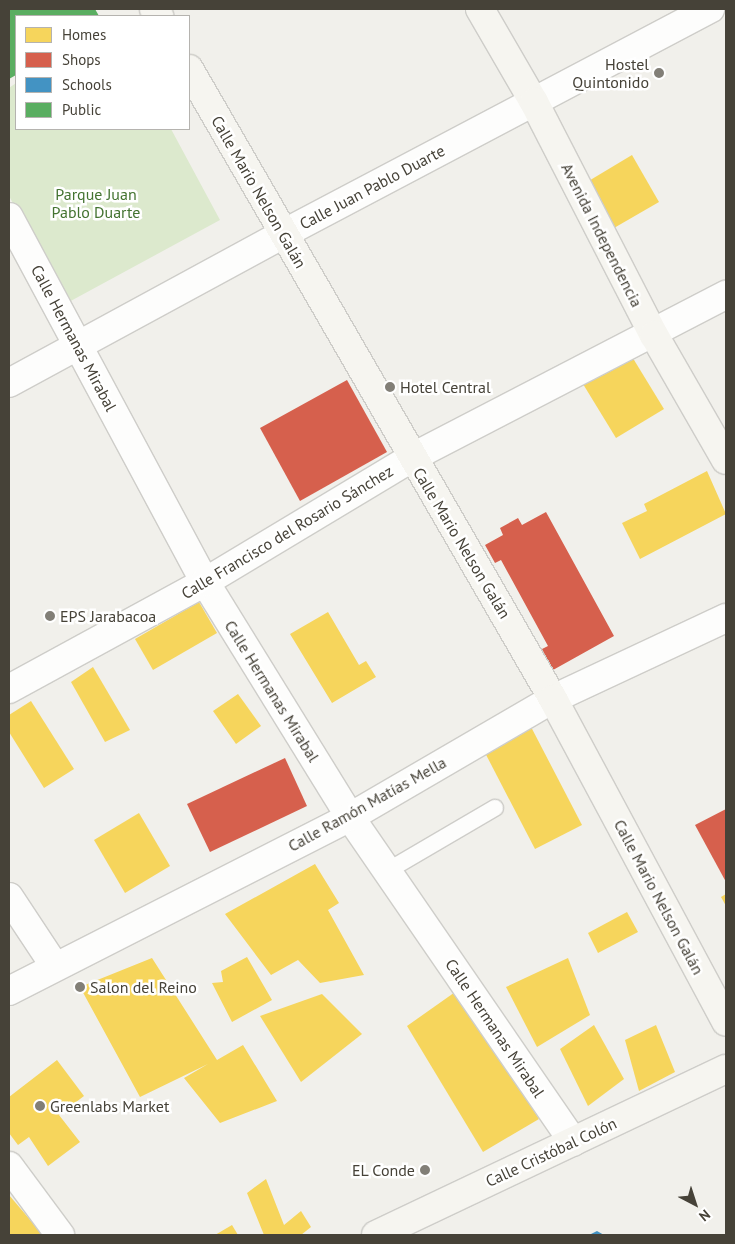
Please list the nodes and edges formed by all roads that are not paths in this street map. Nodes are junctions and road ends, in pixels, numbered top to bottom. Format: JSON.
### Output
{"nodes":[{"id":1,"x":480,"y":9,"type":"edge"},
{"id":2,"x":710,"y":9,"type":"edge"},
{"id":3,"x":190,"y":71,"type":"edge"},
{"id":4,"x":534,"y":102,"type":"junction"},
{"id":5,"x":12,"y":229,"type":"edge"},
{"id":6,"x":283,"y":234,"type":"junction"},
{"id":7,"x":726,"y":295,"type":"edge"},
{"id":8,"x":654,"y":335,"type":"junction"},
{"id":9,"x":78,"y":346,"type":"junction"},
{"id":10,"x":9,"y":383,"type":"edge"},
{"id":11,"x":411,"y":458,"type":"junction"},
{"id":12,"x":726,"y":460,"type":"edge"},
{"id":13,"x":205,"y":582,"type":"junction"},
{"id":14,"x":726,"y":618,"type":"edge"},
{"id":15,"x":9,"y":689,"type":"edge"},
{"id":16,"x":553,"y":699,"type":"junction"},
{"id":17,"x":495,"y":808,"type":"dead end"},
{"id":18,"x":350,"y":817,"type":"junction"},
{"id":19,"x":387,"y":871,"type":"junction"},
{"id":20,"x":9,"y":897,"type":"edge"},
{"id":21,"x":54,"y":965,"type":"junction"},
{"id":22,"x":9,"y":991,"type":"edge"},
{"id":23,"x":726,"y":1022,"type":"edge"},
{"id":24,"x":726,"y":1069,"type":"edge"},
{"id":25,"x":573,"y":1142,"type":"junction"},
{"id":26,"x":9,"y":1166,"type":"edge"},
{"id":27,"x":60,"y":1235,"type":"edge"},
{"id":28,"x":376,"y":1235,"type":"edge"}],
"edges":[{"from":1,"to":4,"type":"street","name":"Avenida Independencia"},
{"from":2,"to":4,"type":"street","name":"Calle Juan Pablo Duarte"},
{"from":3,"to":6,"type":"street","name":"Calle Mario Nelson Galán"},
{"from":4,"to":6,"type":"street","name":"Calle Juan Pablo Duarte"},
{"from":4,"to":8,"type":"street","name":"Avenida Independencia"},
{"from":5,"to":9,"type":"street","name":"Calle Hermanas Mirabal"},
{"from":6,"to":9,"type":"street","name":"Calle Juan Pablo Duarte"},
{"from":6,"to":11,"type":"street","name":"Calle Mario Nelson Galán"},
{"from":7,"to":8,"type":"street","name":"Calle Francisco del Rosario Sánchez"},
{"from":8,"to":11,"type":"street","name":"Calle Francisco del Rosario Sánchez"},
{"from":8,"to":12,"type":"street","name":"Avenida Independencia"},
{"from":9,"to":10,"type":"street","name":"Calle Juan Pablo Duarte"},
{"from":9,"to":13,"type":"street","name":"Calle Hermanas Mirabal"},
{"from":11,"to":13,"type":"street","name":"Calle Francisco del Rosario Sánchez"},
{"from":11,"to":16,"type":"street","name":"Calle Mario Nelson Galán"},
{"from":13,"to":15,"type":"street","name":"Calle Francisco del Rosario Sánchez"},
{"from":13,"to":18,"type":"street","name":"Calle Hermanas Mirabal"},
{"from":14,"to":16,"type":"street","name":"Calle Ramón Matías Mella"},
{"from":16,"to":18,"type":"street","name":"Calle Ramón Matías Mella"},
{"from":16,"to":23,"type":"street","name":"Calle Mario Nelson Galán"},
{"from":17,"to":19,"type":"lane"},
{"from":18,"to":19,"type":"street","name":"Calle Hermanas Mirabal"},
{"from":18,"to":21,"type":"street","name":"Calle Ramón Matías Mella"},
{"from":19,"to":25,"type":"street","name":"Calle Hermanas Mirabal"},
{"from":20,"to":21,"type":"street"},
{"from":21,"to":22,"type":"street","name":"Calle Ramón Matías Mella"},
{"from":24,"to":25,"type":"street","name":"Calle Cristóbal Colón"},
{"from":25,"to":28,"type":"street","name":"Calle Cristóbal Colón"},
{"from":26,"to":27,"type":"street"}]}
